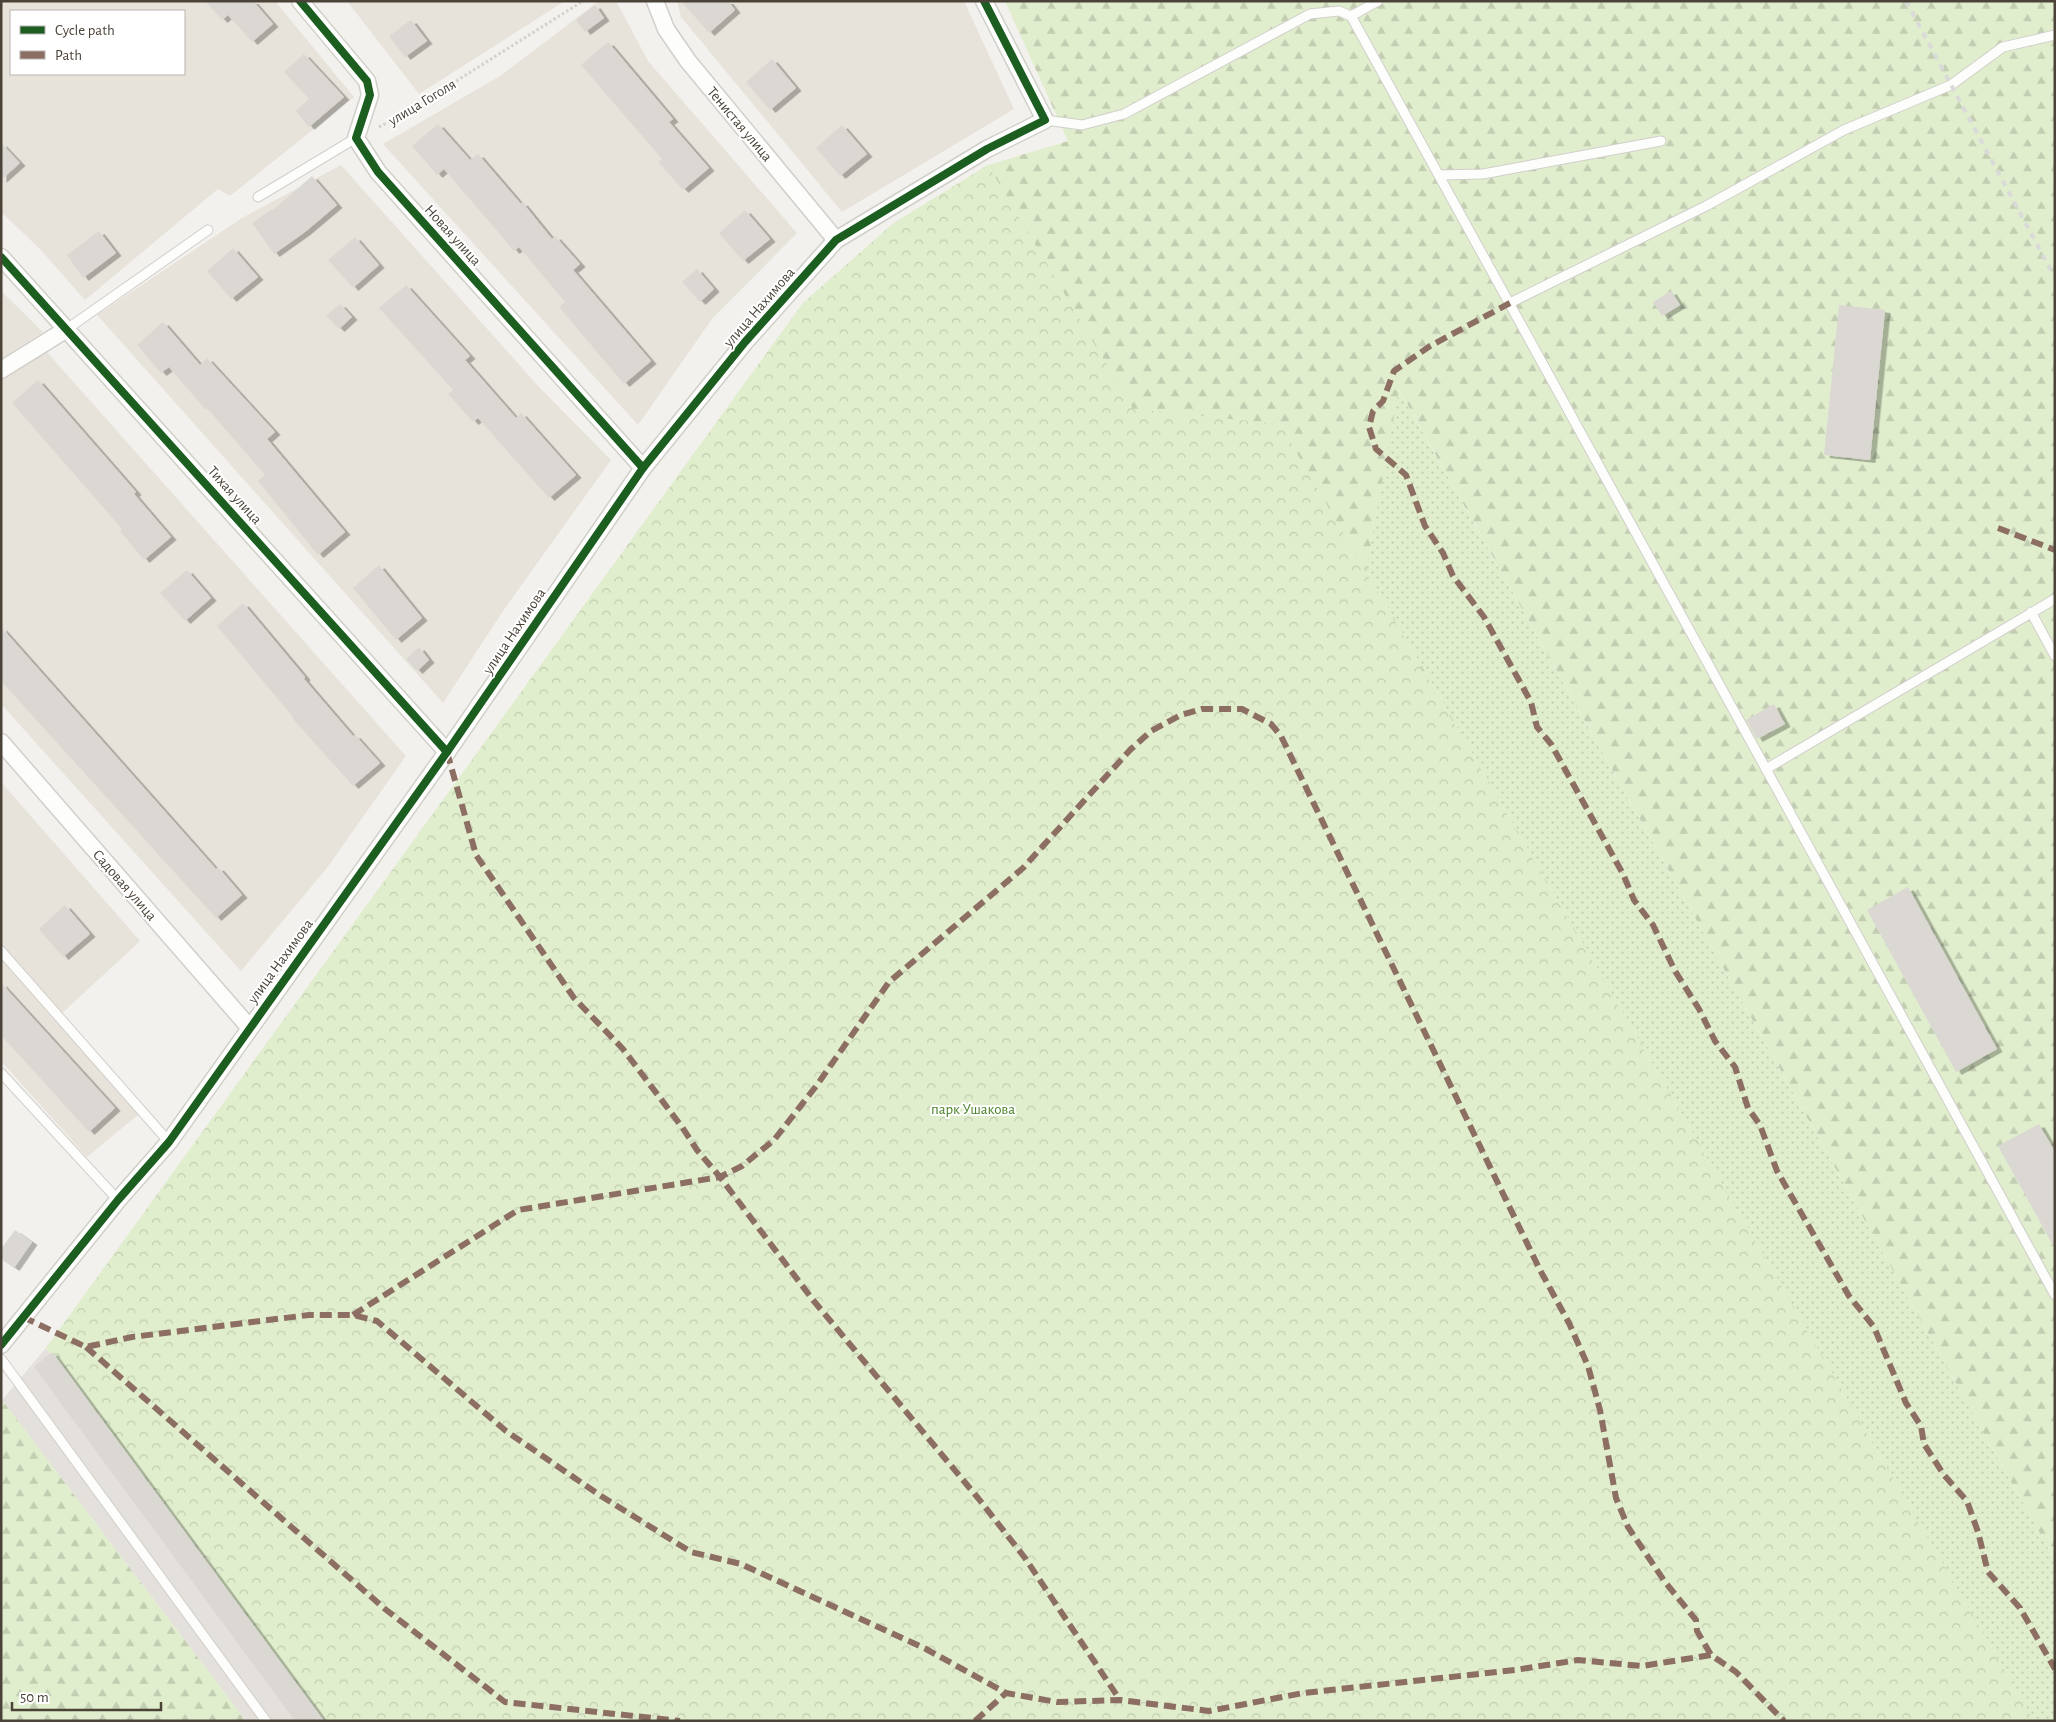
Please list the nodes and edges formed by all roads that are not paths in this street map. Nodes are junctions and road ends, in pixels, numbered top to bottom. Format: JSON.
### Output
{"nodes":[{"id":1,"x":300,"y":1,"type":"edge"},
{"id":2,"x":654,"y":1,"type":"edge"},
{"id":3,"x":984,"y":1,"type":"edge"},
{"id":4,"x":1378,"y":1,"type":"edge"},
{"id":5,"x":1351,"y":16,"type":"junction"},
{"id":6,"x":2055,"y":35,"type":"edge"},
{"id":7,"x":1045,"y":120,"type":"junction"},
{"id":8,"x":356,"y":138,"type":"junction"},
{"id":9,"x":1661,"y":142,"type":"dead end"},
{"id":10,"x":1439,"y":175,"type":"junction"},
{"id":11,"x":258,"y":197,"type":"dead end"},
{"id":12,"x":208,"y":230,"type":"dead end"},
{"id":13,"x":836,"y":240,"type":"junction"},
{"id":14,"x":1,"y":257,"type":"edge"},
{"id":15,"x":1510,"y":304,"type":"junction"},
{"id":16,"x":67,"y":330,"type":"junction"},
{"id":17,"x":1,"y":370,"type":"edge"},
{"id":18,"x":643,"y":468,"type":"junction"},
{"id":19,"x":2055,"y":598,"type":"edge"},
{"id":20,"x":2031,"y":612,"type":"junction"},
{"id":21,"x":2055,"y":656,"type":"edge"},
{"id":22,"x":1,"y":742,"type":"edge"},
{"id":23,"x":447,"y":752,"type":"junction"},
{"id":24,"x":1766,"y":769,"type":"junction"},
{"id":25,"x":1,"y":951,"type":"edge"},
{"id":26,"x":249,"y":1028,"type":"junction"},
{"id":27,"x":1,"y":1073,"type":"edge"},
{"id":28,"x":170,"y":1142,"type":"junction"},
{"id":29,"x":118,"y":1200,"type":"junction"},
{"id":30,"x":2055,"y":1295,"type":"edge"},
{"id":31,"x":1,"y":1345,"type":"edge"},
{"id":32,"x":1,"y":1359,"type":"edge"},
{"id":33,"x":266,"y":1721,"type":"edge"}],
"edges":[{"from":1,"to":8,"type":"street"},
{"from":2,"to":13,"type":"street","name":"Тенистая улица"},
{"from":3,"to":7,"type":"street"},
{"from":4,"to":5,"type":"lane"},
{"from":5,"to":7,"type":"lane"},
{"from":5,"to":10,"type":"lane"},
{"from":6,"to":15,"type":"lane"},
{"from":7,"to":13,"type":"street","name":"улица Нахимова"},
{"from":8,"to":11,"type":"lane"},
{"from":8,"to":18,"type":"street","name":"Новая улица"},
{"from":9,"to":10,"type":"lane"},
{"from":10,"to":15,"type":"lane"},
{"from":12,"to":16,"type":"lane"},
{"from":13,"to":18,"type":"street","name":"улица Нахимова"},
{"from":14,"to":16,"type":"street","name":"Тихая улица"},
{"from":15,"to":24,"type":"lane"},
{"from":16,"to":17,"type":"street"},
{"from":16,"to":23,"type":"street","name":"Тихая улица"},
{"from":18,"to":23,"type":"street","name":"улица Нахимова"},
{"from":19,"to":20,"type":"lane"},
{"from":20,"to":21,"type":"lane"},
{"from":20,"to":24,"type":"lane"},
{"from":22,"to":26,"type":"street","name":"Садовая улица"},
{"from":23,"to":26,"type":"street","name":"улица Нахимова"},
{"from":24,"to":30,"type":"lane"},
{"from":25,"to":28,"type":"lane"},
{"from":26,"to":28,"type":"street","name":"улица Нахимова"},
{"from":27,"to":29,"type":"lane"},
{"from":28,"to":29,"type":"street","name":"улица Нахимова"},
{"from":29,"to":31,"type":"street","name":"улица Нахимова"},
{"from":32,"to":33,"type":"lane"}]}
